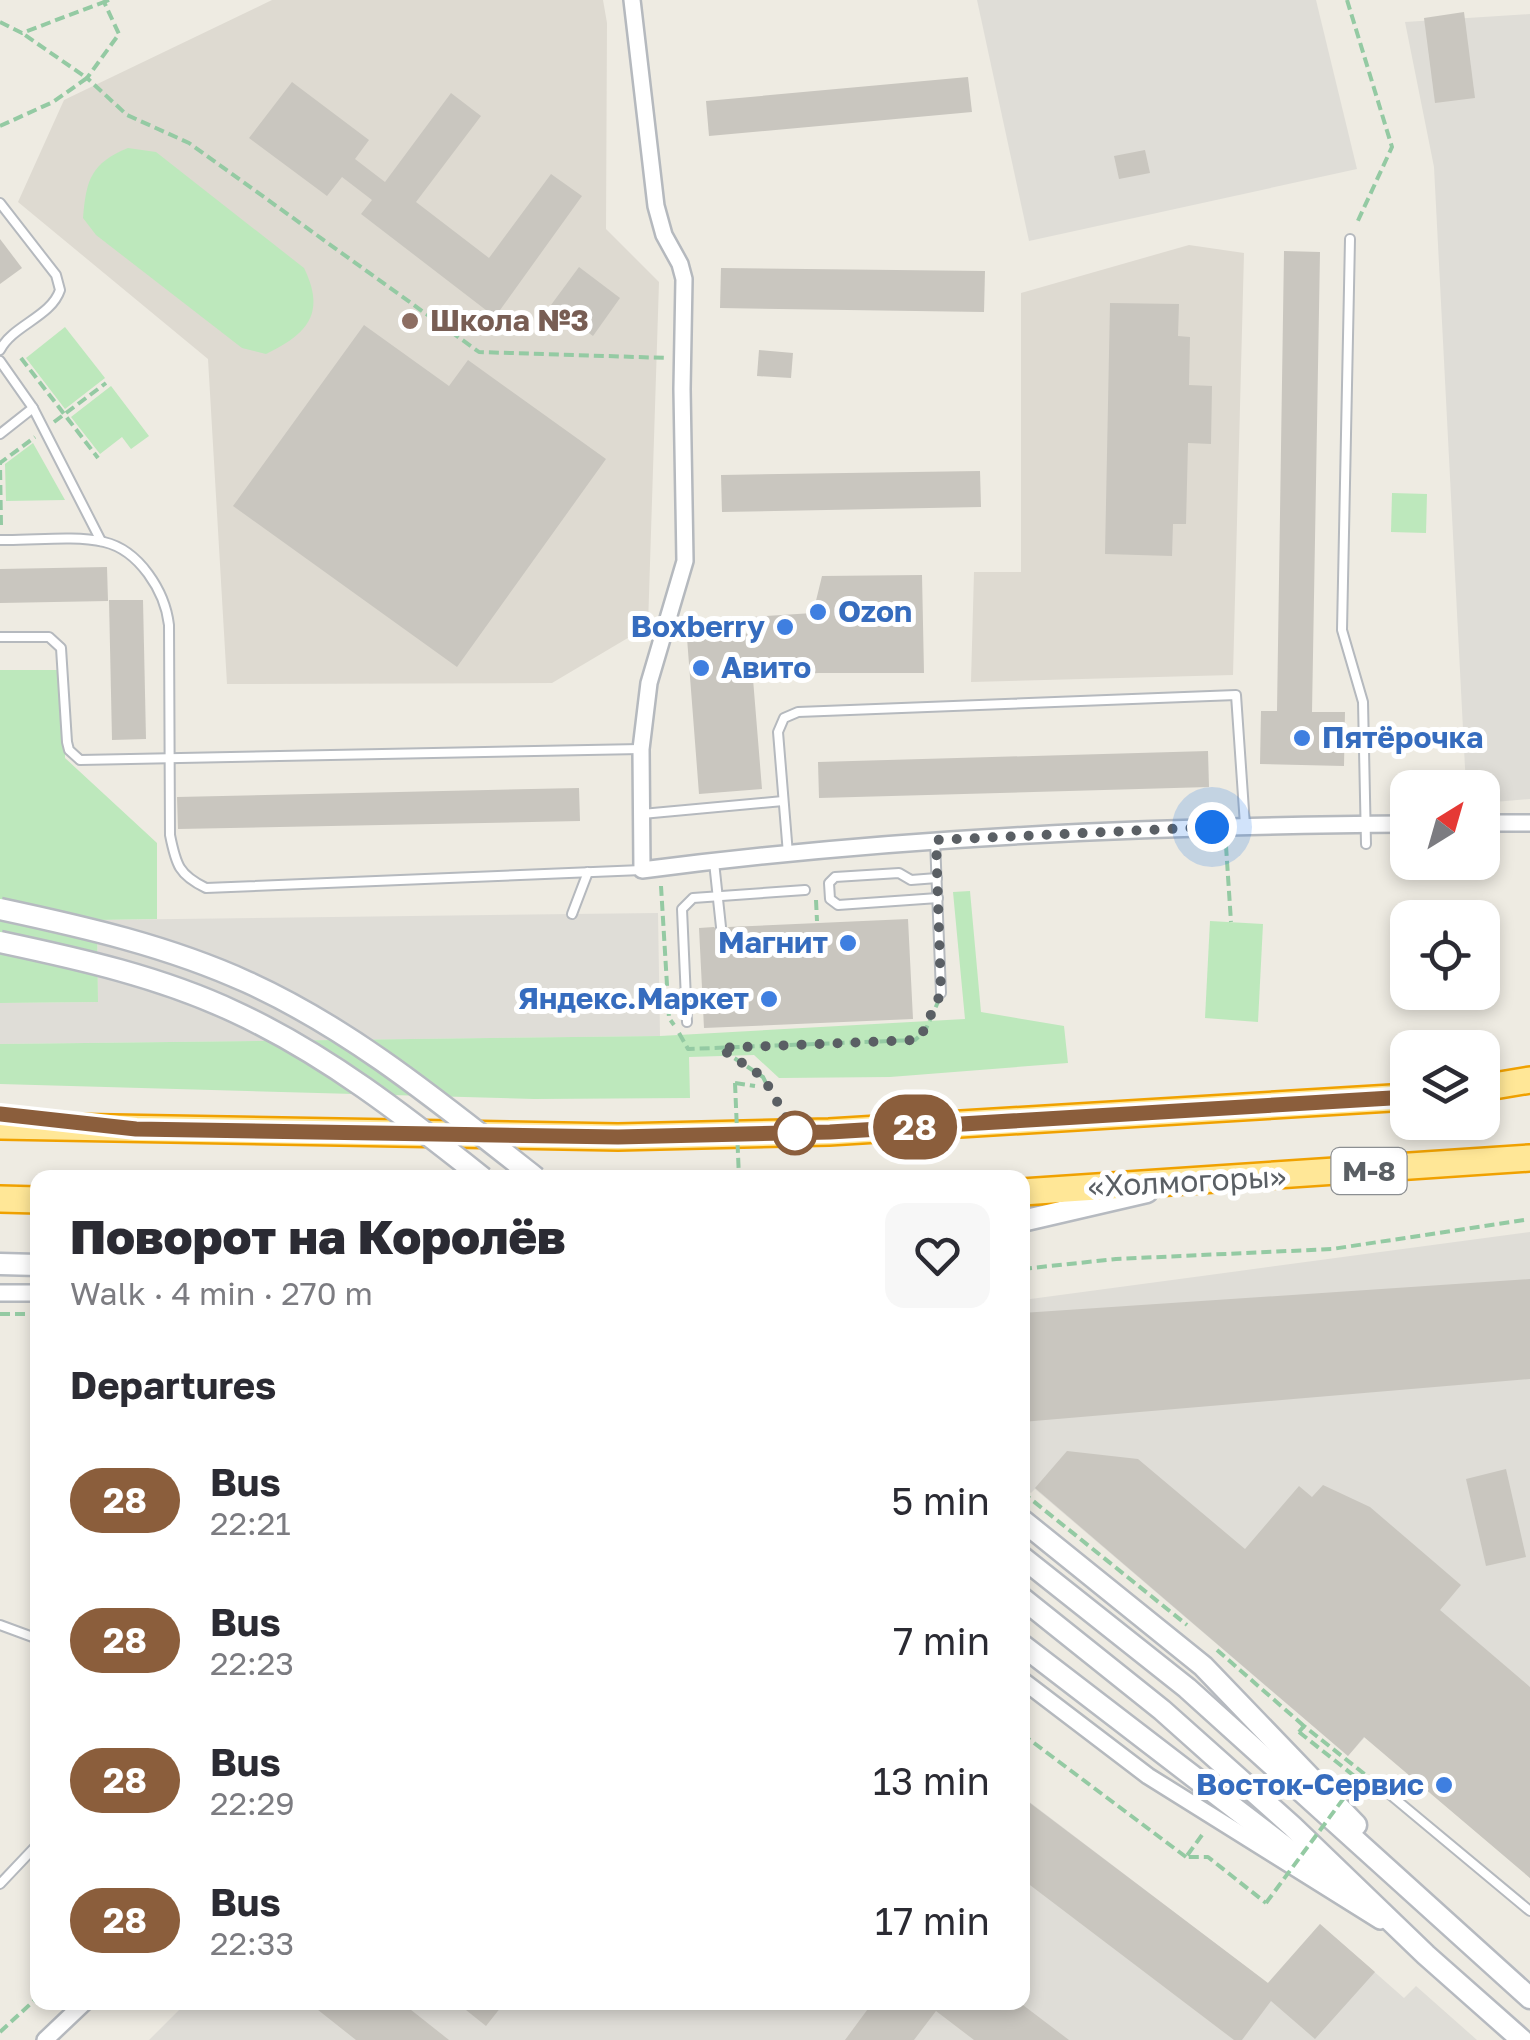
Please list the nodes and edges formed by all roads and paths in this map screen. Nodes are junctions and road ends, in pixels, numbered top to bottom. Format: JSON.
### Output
{"nodes":[{"id":1,"x":632,"y":0,"type":"edge"},
{"id":2,"x":1347,"y":0,"type":"edge"},
{"id":3,"x":106,"y":1,"type":"edge"},
{"id":4,"x":0,"y":22,"type":"edge"},
{"id":5,"x":22,"y":33,"type":"junction"},
{"id":6,"x":87,"y":78,"type":"junction"},
{"id":7,"x":0,"y":126,"type":"edge"},
{"id":8,"x":0,"y":203,"type":"edge"},
{"id":9,"x":1350,"y":239,"type":"joint"},
{"id":10,"x":0,"y":350,"type":"edge"},
{"id":11,"x":21,"y":358,"type":"dead end"},
{"id":12,"x":682,"y":358,"type":"junction"},
{"id":13,"x":0,"y":361,"type":"edge"},
{"id":14,"x":106,"y":383,"type":"dead end"},
{"id":15,"x":33,"y":408,"type":"junction"},
{"id":16,"x":65,"y":414,"type":"junction"},
{"id":17,"x":44,"y":430,"type":"junction"},
{"id":18,"x":0,"y":434,"type":"edge"},
{"id":19,"x":98,"y":458,"type":"dead end"},
{"id":20,"x":1,"y":540,"type":"edge"},
{"id":21,"x":101,"y":542,"type":"junction"},
{"id":22,"x":0,"y":638,"type":"edge"},
{"id":23,"x":641,"y":750,"type":"junction"},
{"id":24,"x":168,"y":761,"type":"junction"},
{"id":25,"x":784,"y":802,"type":"junction"},
{"id":26,"x":642,"y":814,"type":"junction"},
{"id":27,"x":1530,"y":823,"type":"edge"},
{"id":28,"x":1364,"y":824,"type":"junction"},
{"id":29,"x":1390,"y":824,"type":"edge"},
{"id":30,"x":1500,"y":824,"type":"edge"},
{"id":31,"x":1245,"y":825,"type":"junction"},
{"id":32,"x":1224,"y":826,"type":"junction"},
{"id":33,"x":936,"y":840,"type":"junction"},
{"id":34,"x":1366,"y":844,"type":"dead end"},
{"id":35,"x":788,"y":854,"type":"junction"},
{"id":36,"x":714,"y":862,"type":"junction"},
{"id":37,"x":642,"y":870,"type":"junction"},
{"id":38,"x":588,"y":872,"type":"junction"},
{"id":39,"x":937,"y":878,"type":"junction"},
{"id":40,"x":669,"y":884,"type":"dead end"},
{"id":41,"x":805,"y":890,"type":"dead end"},
{"id":42,"x":718,"y":896,"type":"junction"},
{"id":43,"x":938,"y":898,"type":"junction"},
{"id":44,"x":0,"y":909,"type":"edge"},
{"id":45,"x":572,"y":914,"type":"dead end"},
{"id":46,"x":1232,"y":922,"type":"dead end"},
{"id":47,"x":721,"y":927,"type":"dead end"},
{"id":48,"x":0,"y":942,"type":"edge"},
{"id":49,"x":941,"y":993,"type":"joint"},
{"id":50,"x":687,"y":1022,"type":"dead end"},
{"id":51,"x":720,"y":1048,"type":"junction"},
{"id":52,"x":1530,"y":1079,"type":"edge"},
{"id":53,"x":1500,"y":1085,"type":"edge"},
{"id":54,"x":756,"y":1086,"type":"dead end"},
{"id":55,"x":768,"y":1087,"type":"dead end"},
{"id":56,"x":1390,"y":1098,"type":"edge"},
{"id":57,"x":0,"y":1114,"type":"edge"},
{"id":58,"x":0,"y":1126,"type":"edge"},
{"id":59,"x":136,"y":1129,"type":"junction"},
{"id":60,"x":1530,"y":1158,"type":"edge"},
{"id":61,"x":473,"y":1170,"type":"edge"},
{"id":62,"x":526,"y":1170,"type":"edge"},
{"id":63,"x":739,"y":1170,"type":"edge"},
{"id":64,"x":1208,"y":1179,"type":"junction"},
{"id":65,"x":1030,"y":1191,"type":"edge"},
{"id":66,"x":0,"y":1199,"type":"edge"},
{"id":67,"x":30,"y":1200,"type":"edge"},
{"id":68,"x":1030,"y":1219,"type":"edge"},
{"id":69,"x":1524,"y":1220,"type":"dead end"},
{"id":70,"x":0,"y":1264,"type":"edge"},
{"id":71,"x":30,"y":1265,"type":"edge"},
{"id":72,"x":1030,"y":1269,"type":"edge"},
{"id":73,"x":0,"y":1293,"type":"edge"},
{"id":74,"x":30,"y":1293,"type":"edge"},
{"id":75,"x":0,"y":1314,"type":"edge"},
{"id":76,"x":30,"y":1314,"type":"edge"},
{"id":77,"x":1030,"y":1527,"type":"edge"},
{"id":78,"x":1030,"y":1563,"type":"edge"},
{"id":79,"x":1030,"y":1604,"type":"edge"},
{"id":80,"x":0,"y":1625,"type":"edge"},
{"id":81,"x":30,"y":1636,"type":"edge"},
{"id":82,"x":1030,"y":1651,"type":"edge"},
{"id":83,"x":1030,"y":1686,"type":"edge"},
{"id":84,"x":1030,"y":1740,"type":"edge"},
{"id":85,"x":1388,"y":1792,"type":"joint"},
{"id":86,"x":1202,"y":1835,"type":"dead end"},
{"id":87,"x":30,"y":1852,"type":"edge"},
{"id":88,"x":1186,"y":1857,"type":"junction"},
{"id":89,"x":0,"y":1884,"type":"edge"},
{"id":90,"x":1530,"y":1911,"type":"edge"},
{"id":91,"x":1380,"y":1920,"type":"junction"},
{"id":92,"x":1446,"y":1922,"type":"junction"},
{"id":93,"x":1426,"y":1956,"type":"junction"},
{"id":94,"x":1530,"y":1998,"type":"edge"},
{"id":95,"x":30,"y":2004,"type":"edge"},
{"id":96,"x":77,"y":2010,"type":"edge"},
{"id":97,"x":0,"y":2032,"type":"edge"},
{"id":98,"x":45,"y":2040,"type":"edge"},
{"id":99,"x":1522,"y":2040,"type":"edge"}],
"edges":[{"from":1,"to":12,"type":"street"},
{"from":2,"to":9,"type":"path"},
{"from":3,"to":5,"type":"path"},
{"from":3,"to":6,"type":"path"},
{"from":4,"to":5,"type":"path"},
{"from":5,"to":6,"type":"path"},
{"from":6,"to":7,"type":"path"},
{"from":6,"to":12,"type":"path"},
{"from":8,"to":10,"type":"lane"},
{"from":9,"to":28,"type":"lane"},
{"from":11,"to":16,"type":"path"},
{"from":12,"to":23,"type":"street"},
{"from":13,"to":15,"type":"lane"},
{"from":14,"to":16,"type":"path"},
{"from":15,"to":17,"type":"lane"},
{"from":15,"to":18,"type":"lane"},
{"from":16,"to":17,"type":"path"},
{"from":16,"to":19,"type":"path"},
{"from":17,"to":20,"type":"path"},
{"from":17,"to":21,"type":"lane"},
{"from":20,"to":21,"type":"lane"},
{"from":21,"to":24,"type":"lane"},
{"from":22,"to":24,"type":"lane"},
{"from":23,"to":24,"type":"lane"},
{"from":23,"to":26,"type":"street"},
{"from":24,"to":38,"type":"lane"},
{"from":25,"to":26,"type":"lane"},
{"from":25,"to":31,"type":"lane"},
{"from":25,"to":35,"type":"lane"},
{"from":26,"to":37,"type":"street"},
{"from":27,"to":30,"type":"street"},
{"from":28,"to":29,"type":"street"},
{"from":28,"to":31,"type":"street"},
{"from":28,"to":34,"type":"lane"},
{"from":31,"to":32,"type":"street"},
{"from":32,"to":33,"type":"street"},
{"from":32,"to":46,"type":"path"},
{"from":33,"to":35,"type":"street"},
{"from":33,"to":39,"type":"lane"},
{"from":35,"to":36,"type":"street"},
{"from":36,"to":37,"type":"street"},
{"from":36,"to":42,"type":"lane"},
{"from":37,"to":38,"type":"lane"},
{"from":38,"to":45,"type":"lane"},
{"from":39,"to":43,"type":"lane"},
{"from":39,"to":43,"type":"lane"},
{"from":40,"to":51,"type":"path"},
{"from":41,"to":42,"type":"lane"},
{"from":42,"to":47,"type":"lane"},
{"from":42,"to":50,"type":"lane"},
{"from":43,"to":49,"type":"lane"},
{"from":44,"to":62,"type":"main road","bridge":true},
{"from":48,"to":61,"type":"main road","bridge":true},
{"from":49,"to":51,"type":"path"},
{"from":51,"to":55,"type":"path"},
{"from":52,"to":53,"type":"highway"},
{"from":54,"to":63,"type":"path","bridge":true},
{"from":56,"to":59,"type":"highway"},
{"from":57,"to":59,"type":"main road"},
{"from":58,"to":59,"type":"highway"},
{"from":60,"to":64,"type":"highway","name":"«Холмогоры»","number":"М-8"},
{"from":64,"to":65,"type":"highway","name":"«Холмогоры»","number":"М-8"},
{"from":64,"to":68,"type":"main road"},
{"from":66,"to":67,"type":"highway"},
{"from":69,"to":72,"type":"path"},
{"from":70,"to":71,"type":"main road"},
{"from":73,"to":74,"type":"street"},
{"from":75,"to":76,"type":"path"},
{"from":77,"to":92,"type":"main road"},
{"from":78,"to":92,"type":"main road"},
{"from":79,"to":93,"type":"main road"},
{"from":80,"to":81,"type":"lane"},
{"from":82,"to":91,"type":"main road"},
{"from":83,"to":91,"type":"street"},
{"from":84,"to":88,"type":"path"},
{"from":85,"to":88,"type":"path","bridge":true},
{"from":85,"to":90,"type":"lane"},
{"from":86,"to":88,"type":"path"},
{"from":87,"to":89,"type":"lane"},
{"from":91,"to":93,"type":"main road"},
{"from":92,"to":94,"type":"main road"},
{"from":93,"to":99,"type":"main road"},
{"from":95,"to":97,"type":"path"},
{"from":96,"to":98,"type":"street"}]}
